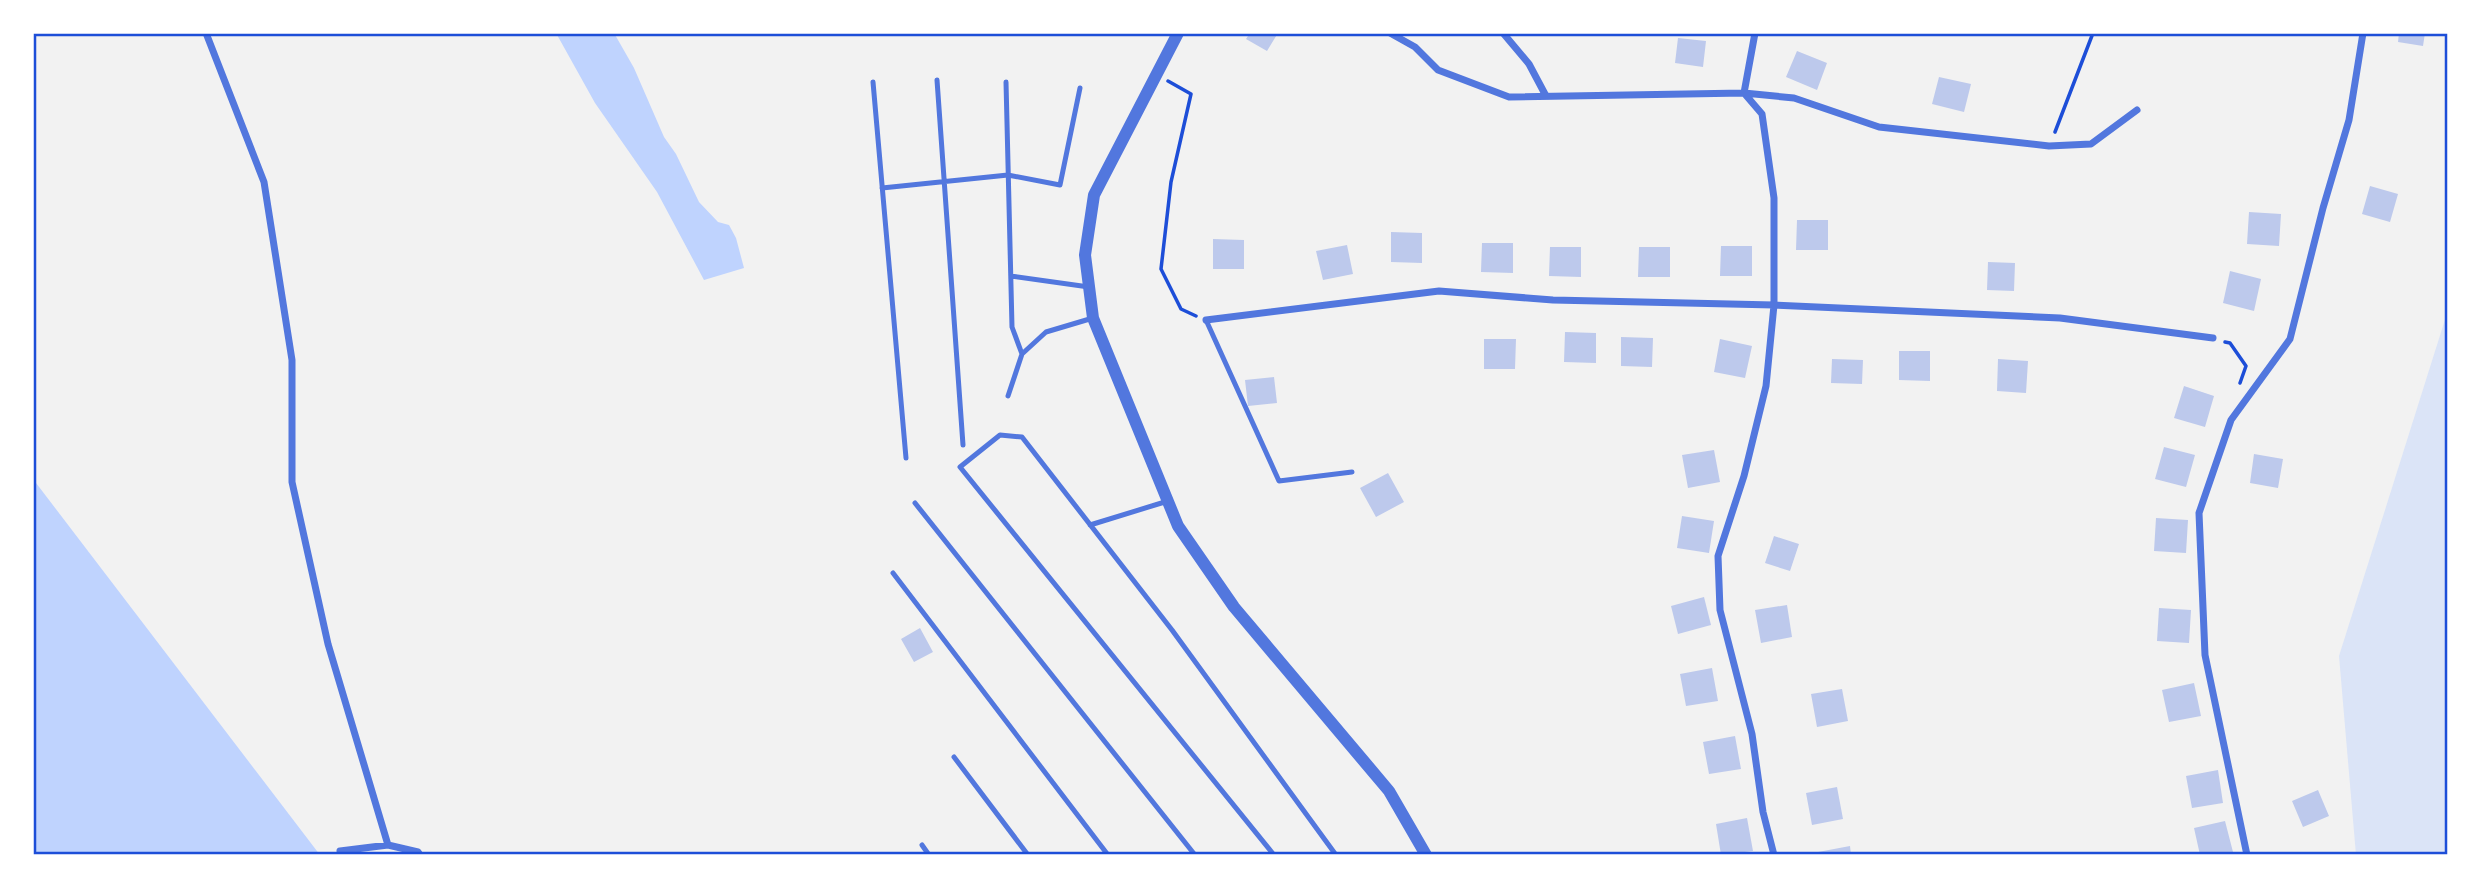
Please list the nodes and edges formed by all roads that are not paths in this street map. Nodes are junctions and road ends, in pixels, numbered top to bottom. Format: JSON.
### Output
{"nodes":[{"id":1,"x":206,"y":33,"type":"edge"},
{"id":2,"x":1178,"y":33,"type":"edge"},
{"id":3,"x":1390,"y":33,"type":"edge"},
{"id":4,"x":1503,"y":33,"type":"edge"},
{"id":5,"x":1755,"y":33,"type":"edge"},
{"id":6,"x":2363,"y":33,"type":"edge"},
{"id":7,"x":937,"y":80,"type":"dead end"},
{"id":8,"x":873,"y":82,"type":"dead end"},
{"id":9,"x":1006,"y":82,"type":"dead end"},
{"id":10,"x":1080,"y":89,"type":"dead end"},
{"id":11,"x":1745,"y":93,"type":"junction"},
{"id":12,"x":1546,"y":96,"type":"junction"},
{"id":13,"x":2137,"y":110,"type":"dead end"},
{"id":14,"x":1008,"y":175,"type":"junction"},
{"id":15,"x":944,"y":181,"type":"junction"},
{"id":16,"x":882,"y":188,"type":"junction"},
{"id":17,"x":1011,"y":276,"type":"junction"},
{"id":18,"x":1089,"y":287,"type":"junction"},
{"id":19,"x":1774,"y":305,"type":"junction"},
{"id":20,"x":1094,"y":318,"type":"junction"},
{"id":21,"x":1206,"y":320,"type":"joint"},
{"id":22,"x":2213,"y":338,"type":"road end"},
{"id":23,"x":1022,"y":354,"type":"junction"},
{"id":24,"x":1008,"y":396,"type":"dead end"},
{"id":25,"x":963,"y":445,"type":"dead end"},
{"id":26,"x":906,"y":458,"type":"dead end"},
{"id":27,"x":1352,"y":472,"type":"dead end"},
{"id":28,"x":1168,"y":502,"type":"junction"},
{"id":29,"x":915,"y":503,"type":"dead end"},
{"id":30,"x":1090,"y":525,"type":"junction"},
{"id":31,"x":893,"y":573,"type":"dead end"},
{"id":32,"x":954,"y":757,"type":"dead end"},
{"id":33,"x":388,"y":845,"type":"junction"},
{"id":34,"x":922,"y":845,"type":"dead end"},
{"id":35,"x":340,"y":851,"type":"dead end"},
{"id":36,"x":420,"y":855,"type":"edge"},
{"id":37,"x":929,"y":855,"type":"edge"},
{"id":38,"x":1028,"y":855,"type":"edge"},
{"id":39,"x":1108,"y":855,"type":"edge"},
{"id":40,"x":1195,"y":855,"type":"edge"},
{"id":41,"x":1274,"y":855,"type":"edge"},
{"id":42,"x":1336,"y":855,"type":"edge"},
{"id":43,"x":1426,"y":855,"type":"edge"},
{"id":44,"x":1774,"y":855,"type":"edge"},
{"id":45,"x":2247,"y":855,"type":"edge"}],
"edges":[{"from":1,"to":33,"type":"street"},
{"from":2,"to":18,"type":"street"},
{"from":3,"to":12,"type":"street"},
{"from":4,"to":12,"type":"street"},
{"from":5,"to":11,"type":"street"},
{"from":6,"to":45,"type":"street"},
{"from":7,"to":15,"type":"lane"},
{"from":8,"to":16,"type":"lane"},
{"from":9,"to":14,"type":"lane"},
{"from":10,"to":14,"type":"lane"},
{"from":11,"to":12,"type":"street"},
{"from":11,"to":13,"type":"street"},
{"from":11,"to":19,"type":"street"},
{"from":14,"to":15,"type":"lane"},
{"from":14,"to":17,"type":"lane"},
{"from":15,"to":16,"type":"lane"},
{"from":15,"to":25,"type":"lane"},
{"from":16,"to":26,"type":"lane"},
{"from":17,"to":18,"type":"lane"},
{"from":17,"to":23,"type":"lane"},
{"from":18,"to":20,"type":"street"},
{"from":19,"to":21,"type":"street"},
{"from":19,"to":22,"type":"street"},
{"from":19,"to":44,"type":"street"},
{"from":20,"to":23,"type":"lane"},
{"from":20,"to":28,"type":"street"},
{"from":21,"to":27,"type":"lane"},
{"from":23,"to":24,"type":"lane"},
{"from":28,"to":30,"type":"lane"},
{"from":28,"to":43,"type":"street"},
{"from":29,"to":40,"type":"lane"},
{"from":30,"to":41,"type":"lane"},
{"from":30,"to":42,"type":"lane"},
{"from":31,"to":39,"type":"lane"},
{"from":32,"to":38,"type":"lane"},
{"from":33,"to":35,"type":"street"},
{"from":33,"to":36,"type":"street"},
{"from":34,"to":37,"type":"lane"}]}
